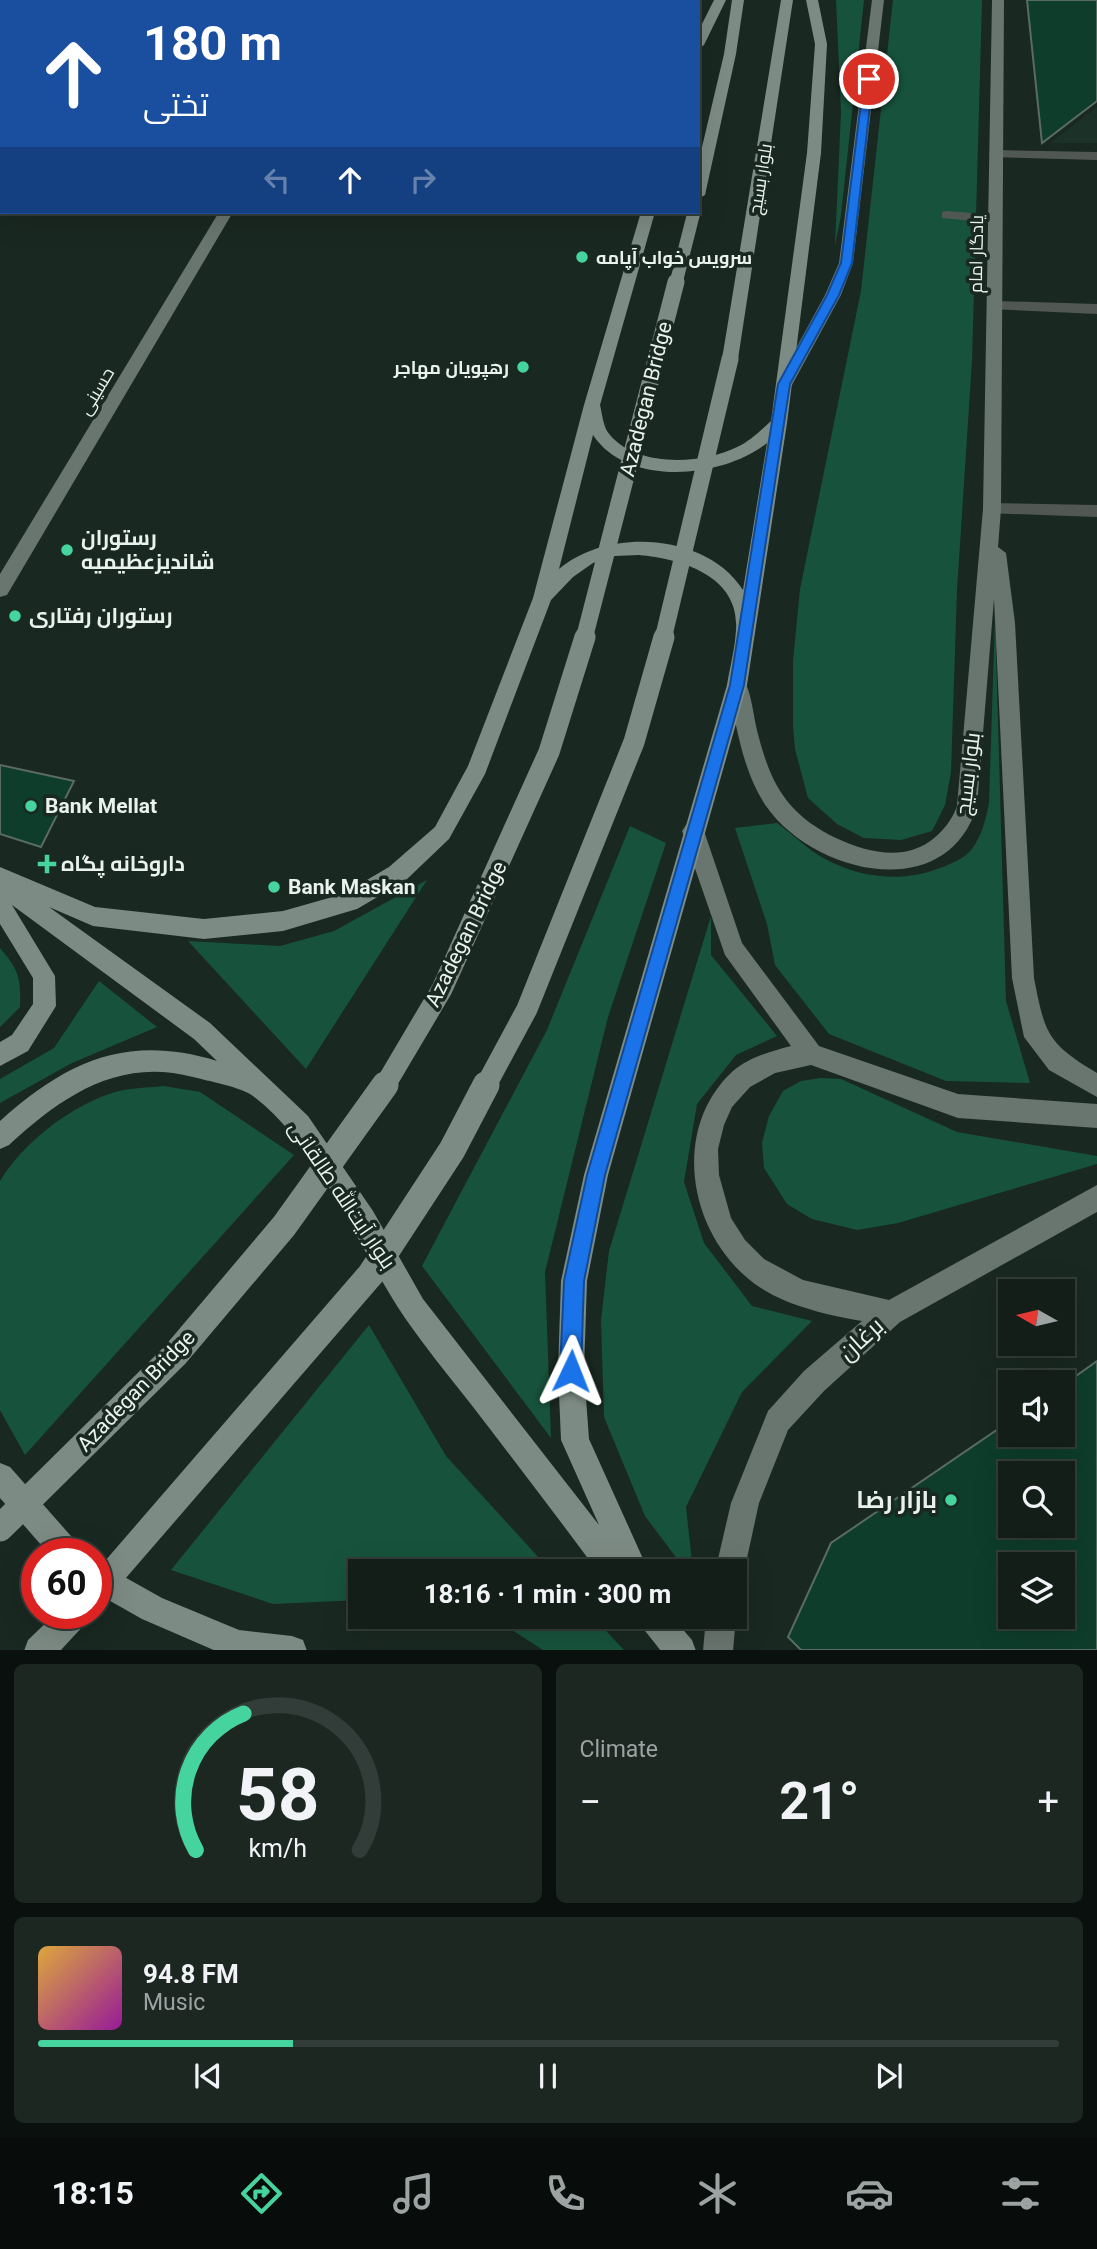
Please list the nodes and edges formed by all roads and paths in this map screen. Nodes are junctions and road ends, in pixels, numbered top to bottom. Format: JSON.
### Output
{"nodes":[{"id":1,"x":720,"y":0,"type":"edge"},
{"id":2,"x":738,"y":0,"type":"edge"},
{"id":3,"x":788,"y":0,"type":"edge"},
{"id":4,"x":812,"y":0,"type":"edge"},
{"id":5,"x":878,"y":0,"type":"edge"},
{"id":6,"x":998,"y":0,"type":"edge"},
{"id":7,"x":700,"y":41,"type":"edge"},
{"id":8,"x":996,"y":154,"type":"junction"},
{"id":9,"x":1097,"y":156,"type":"edge"},
{"id":10,"x":700,"y":186,"type":"edge"},
{"id":11,"x":225,"y":214,"type":"edge"},
{"id":12,"x":647,"y":214,"type":"edge"},
{"id":13,"x":693,"y":214,"type":"edge"},
{"id":14,"x":947,"y":215,"type":"dead end"},
{"id":15,"x":996,"y":219,"type":"junction"},
{"id":16,"x":995,"y":306,"type":"junction"},
{"id":17,"x":1097,"y":309,"type":"edge"},
{"id":18,"x":784,"y":384,"type":"junction"},
{"id":19,"x":592,"y":405,"type":"junction"},
{"id":20,"x":779,"y":423,"type":"junction"},
{"id":21,"x":992,"y":509,"type":"junction"},
{"id":22,"x":1097,"y":511,"type":"edge"},
{"id":23,"x":0,"y":590,"type":"edge"},
{"id":24,"x":542,"y":598,"type":"junction"},
{"id":25,"x":745,"y":640,"type":"junction"},
{"id":26,"x":737,"y":685,"type":"junction"},
{"id":27,"x":693,"y":831,"type":"junction"},
{"id":28,"x":0,"y":876,"type":"edge"},
{"id":29,"x":0,"y":884,"type":"edge"},
{"id":30,"x":0,"y":905,"type":"edge"},
{"id":31,"x":811,"y":1054,"type":"junction"},
{"id":32,"x":0,"y":1055,"type":"edge"},
{"id":33,"x":257,"y":1084,"type":"junction"},
{"id":34,"x":1097,"y":1086,"type":"edge"},
{"id":35,"x":1097,"y":1116,"type":"edge"},
{"id":36,"x":0,"y":1137,"type":"edge"},
{"id":37,"x":1097,"y":1198,"type":"edge"},
{"id":38,"x":891,"y":1313,"type":"junction"},
{"id":39,"x":0,"y":1477,"type":"edge"},
{"id":40,"x":0,"y":1528,"type":"edge"},
{"id":41,"x":54,"y":1538,"type":"edge"},
{"id":42,"x":607,"y":1559,"type":"edge"},
{"id":43,"x":629,"y":1559,"type":"edge"},
{"id":44,"x":732,"y":1559,"type":"edge"},
{"id":45,"x":112,"y":1573,"type":"edge"},
{"id":46,"x":112,"y":1585,"type":"edge"},
{"id":47,"x":60,"y":1629,"type":"edge"},
{"id":48,"x":663,"y":1629,"type":"edge"},
{"id":49,"x":720,"y":1629,"type":"edge"},
{"id":50,"x":38,"y":1650,"type":"edge"},
{"id":51,"x":292,"y":1650,"type":"edge"},
{"id":52,"x":681,"y":1650,"type":"edge"},
{"id":53,"x":718,"y":1650,"type":"edge"}],
"edges":[{"from":1,"to":7,"type":"main road"},
{"from":2,"to":10,"type":"main road"},
{"from":3,"to":45,"type":"main road","name":"بلوار بسیج","bridge":true},
{"from":4,"to":18,"type":"main road"},
{"from":5,"to":18,"type":"street"},
{"from":6,"to":8,"type":"street","name":"یادگار امام"},
{"from":8,"to":9,"type":"street"},
{"from":8,"to":15,"type":"street","name":"یادگار امام"},
{"from":11,"to":23,"type":"street","name":"حسینی"},
{"from":12,"to":19,"type":"main road"},
{"from":13,"to":40,"type":"main road","name":"Azadegan Bridge","bridge":true},
{"from":14,"to":15,"type":"street"},
{"from":15,"to":16,"type":"street","name":"یادگار امام"},
{"from":16,"to":17,"type":"street"},
{"from":16,"to":21,"type":"street","name":"یادگار امام"},
{"from":18,"to":20,"type":"main road"},
{"from":19,"to":20,"type":"main road"},
{"from":19,"to":24,"type":"main road"},
{"from":20,"to":25,"type":"main road"},
{"from":21,"to":22,"type":"street"},
{"from":21,"to":26,"type":"street","name":"بلوار بسیج"},
{"from":21,"to":34,"type":"street"},
{"from":24,"to":25,"type":"main road"},
{"from":24,"to":28,"type":"main road"},
{"from":25,"to":26,"type":"main road"},
{"from":26,"to":27,"type":"main road"},
{"from":27,"to":31,"type":"street"},
{"from":27,"to":43,"type":"main road"},
{"from":29,"to":33,"type":"main road","name":"بلوار آیت‌الله طالقانی"},
{"from":30,"to":32,"type":"main road"},
{"from":31,"to":35,"type":"street"},
{"from":31,"to":38,"type":"street"},
{"from":33,"to":36,"type":"main road"},
{"from":33,"to":42,"type":"main road","name":"بلوار آیت‌الله طالقانی"},
{"from":37,"to":38,"type":"street","name":"برغان"},
{"from":38,"to":44,"type":"street","name":"برغان"},
{"from":39,"to":41,"type":"main road"},
{"from":46,"to":51,"type":"main road"},
{"from":47,"to":50,"type":"main road"},
{"from":48,"to":52,"type":"main road"},
{"from":49,"to":53,"type":"street"}]}
